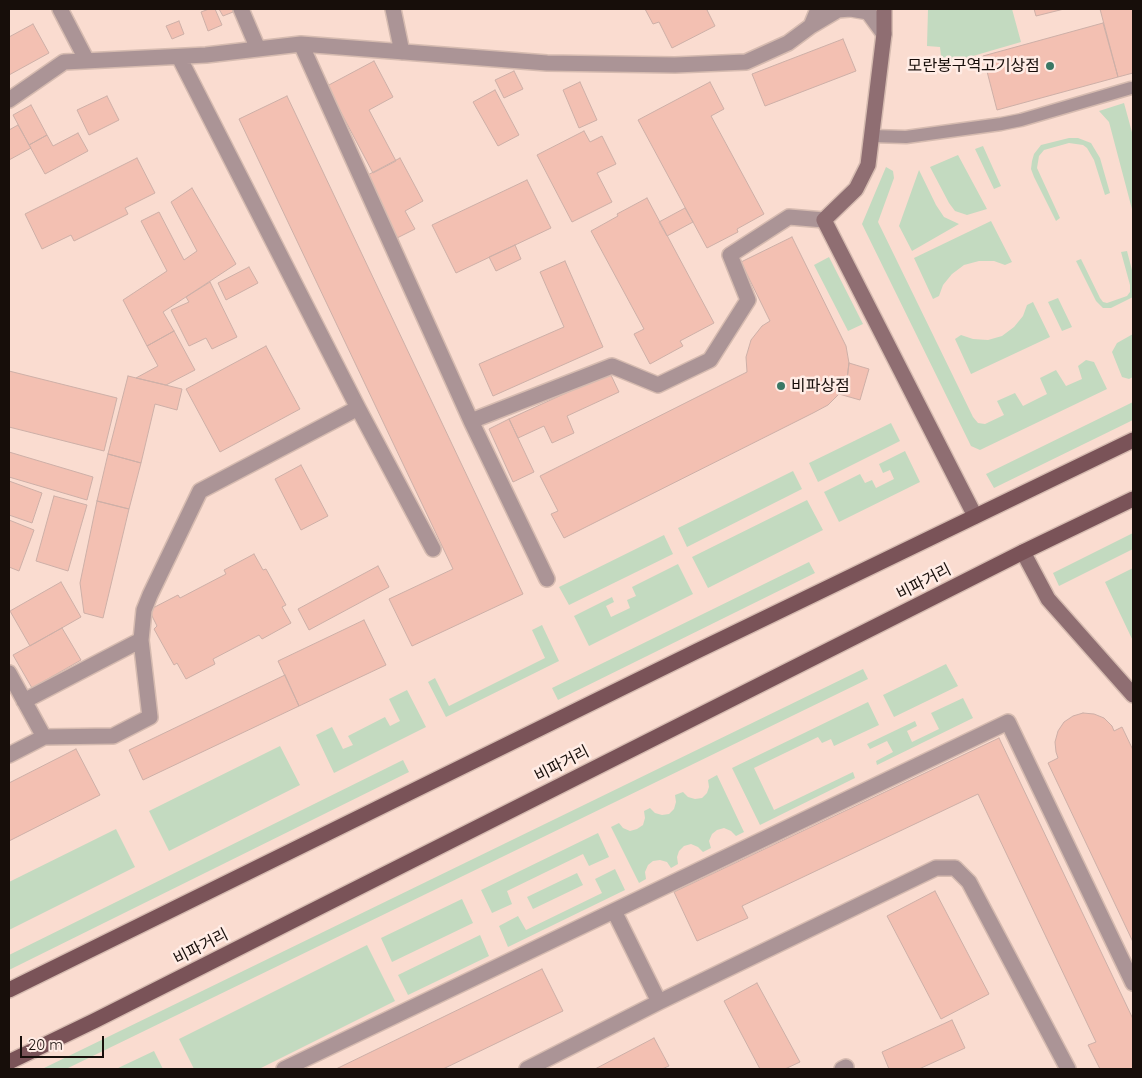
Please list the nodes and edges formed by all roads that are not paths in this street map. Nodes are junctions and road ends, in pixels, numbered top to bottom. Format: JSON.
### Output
{"nodes":[{"id":1,"x":60,"y":9,"type":"edge"},
{"id":2,"x":240,"y":9,"type":"edge"},
{"id":3,"x":393,"y":9,"type":"edge"},
{"id":4,"x":818,"y":9,"type":"edge"},
{"id":5,"x":845,"y":9,"type":"edge"},
{"id":6,"x":884,"y":9,"type":"edge"},
{"id":7,"x":866,"y":10,"type":"edge"},
{"id":8,"x":810,"y":26,"type":"junction"},
{"id":9,"x":884,"y":34,"type":"junction"},
{"id":10,"x":301,"y":44,"type":"junction"},
{"id":11,"x":258,"y":49,"type":"junction"},
{"id":12,"x":402,"y":52,"type":"junction"},
{"id":13,"x":179,"y":57,"type":"junction"},
{"id":14,"x":87,"y":61,"type":"junction"},
{"id":15,"x":1131,"y":88,"type":"dead end"},
{"id":16,"x":9,"y":100,"type":"edge"},
{"id":17,"x":872,"y":136,"type":"junction"},
{"id":18,"x":824,"y":220,"type":"junction"},
{"id":19,"x":358,"y":408,"type":"junction"},
{"id":20,"x":471,"y":422,"type":"junction"},
{"id":21,"x":1133,"y":440,"type":"edge"},
{"id":22,"x":1133,"y":499,"type":"edge"},
{"id":23,"x":975,"y":516,"type":"junction"},
{"id":24,"x":433,"y":549,"type":"dead end"},
{"id":25,"x":1023,"y":552,"type":"junction"},
{"id":26,"x":547,"y":579,"type":"dead end"},
{"id":27,"x":141,"y":640,"type":"junction"},
{"id":28,"x":9,"y":673,"type":"edge"},
{"id":29,"x":1133,"y":695,"type":"edge"},
{"id":30,"x":24,"y":701,"type":"junction"},
{"id":31,"x":44,"y":737,"type":"junction"},
{"id":32,"x":9,"y":755,"type":"edge"},
{"id":33,"x":614,"y":911,"type":"junction"},
{"id":34,"x":1133,"y":983,"type":"edge"},
{"id":35,"x":9,"y":990,"type":"edge"},
{"id":36,"x":659,"y":1002,"type":"junction"},
{"id":37,"x":9,"y":1062,"type":"edge"},
{"id":38,"x":543,"y":1066,"type":"edge"},
{"id":39,"x":284,"y":1069,"type":"edge"},
{"id":40,"x":527,"y":1069,"type":"edge"},
{"id":41,"x":1068,"y":1069,"type":"edge"}],
"edges":[{"from":1,"to":14,"type":"street"},
{"from":2,"to":11,"type":"street"},
{"from":3,"to":12,"type":"street"},
{"from":4,"to":8,"type":"street"},
{"from":5,"to":7,"type":"street"},
{"from":5,"to":8,"type":"street"},
{"from":6,"to":9,"type":"street"},
{"from":7,"to":9,"type":"street"},
{"from":8,"to":12,"type":"street"},
{"from":9,"to":17,"type":"street"},
{"from":10,"to":11,"type":"street"},
{"from":10,"to":12,"type":"street"},
{"from":10,"to":20,"type":"street"},
{"from":11,"to":13,"type":"street"},
{"from":13,"to":14,"type":"street"},
{"from":13,"to":19,"type":"street"},
{"from":14,"to":16,"type":"street"},
{"from":15,"to":17,"type":"lane"},
{"from":17,"to":18,"type":"street"},
{"from":18,"to":20,"type":"street"},
{"from":18,"to":23,"type":"street"},
{"from":19,"to":24,"type":"street"},
{"from":19,"to":27,"type":"street"},
{"from":20,"to":26,"type":"street"},
{"from":21,"to":23,"type":"main road"},
{"from":22,"to":25,"type":"main road","name":"비파거리"},
{"from":23,"to":35,"type":"main road"},
{"from":25,"to":29,"type":"street"},
{"from":25,"to":37,"type":"main road","name":"비파거리"},
{"from":27,"to":30,"type":"street"},
{"from":27,"to":31,"type":"street"},
{"from":28,"to":30,"type":"street"},
{"from":30,"to":31,"type":"street"},
{"from":31,"to":32,"type":"street"},
{"from":33,"to":34,"type":"street"},
{"from":33,"to":36,"type":"street"},
{"from":33,"to":39,"type":"street"},
{"from":36,"to":38,"type":"street"},
{"from":36,"to":41,"type":"street"},
{"from":38,"to":40,"type":"street"}]}
